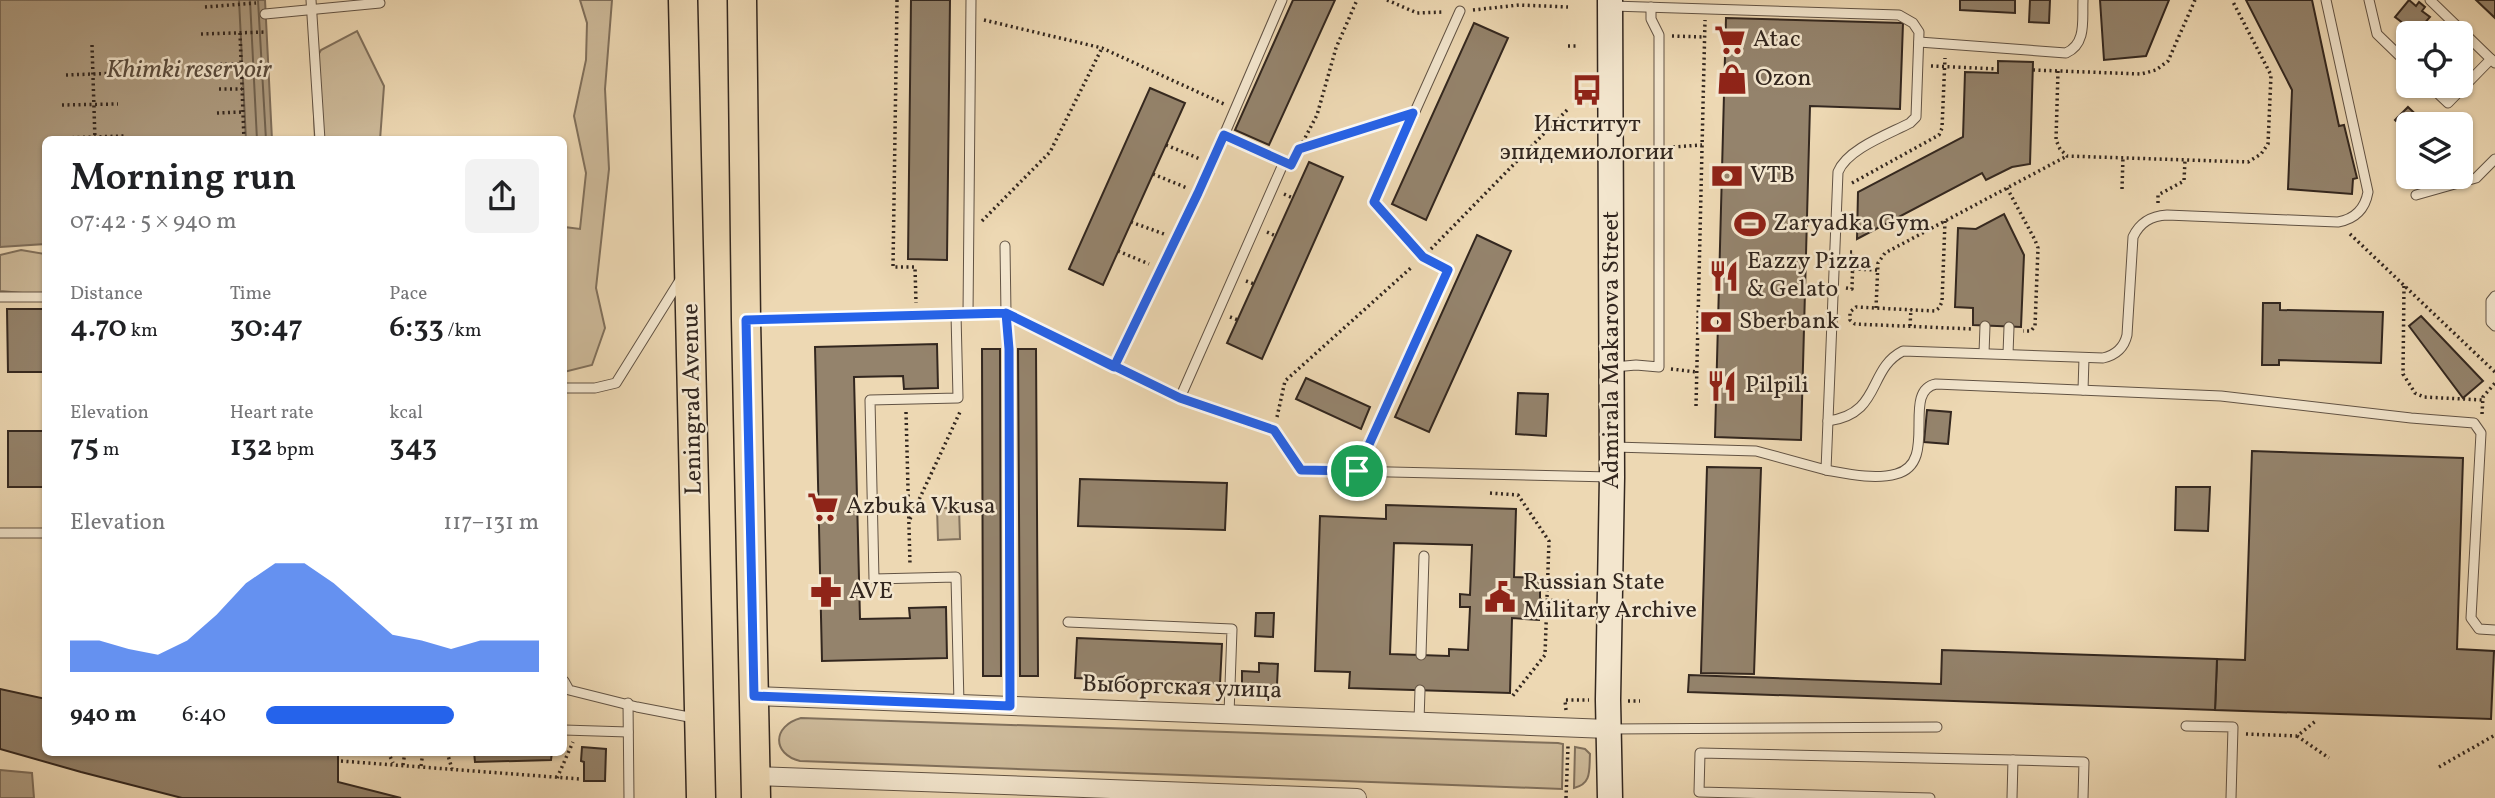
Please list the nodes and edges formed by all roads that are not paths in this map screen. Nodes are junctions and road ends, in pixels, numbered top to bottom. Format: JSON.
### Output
{"nodes":[{"id":1,"x":311,"y":0,"type":"edge"},
{"id":2,"x":683,"y":0,"type":"edge"},
{"id":3,"x":742,"y":0,"type":"edge"},
{"id":4,"x":971,"y":0,"type":"edge"},
{"id":5,"x":1282,"y":0,"type":"edge"},
{"id":6,"x":2083,"y":0,"type":"edge"},
{"id":7,"x":2326,"y":0,"type":"edge"},
{"id":8,"x":2369,"y":0,"type":"edge"},
{"id":9,"x":2430,"y":0,"type":"edge"},
{"id":10,"x":380,"y":3,"type":"dead end"},
{"id":11,"x":1610,"y":3,"type":"edge"},
{"id":12,"x":1651,"y":7,"type":"junction"},
{"id":13,"x":312,"y":11,"type":"junction"},
{"id":14,"x":1460,"y":11,"type":"road end"},
{"id":15,"x":265,"y":14,"type":"dead end"},
{"id":16,"x":1919,"y":43,"type":"junction"},
{"id":17,"x":2396,"y":52,"type":"edge"},
{"id":18,"x":2493,"y":61,"type":"edge"},
{"id":19,"x":2473,"y":80,"type":"edge"},
{"id":20,"x":320,"y":136,"type":"edge"},
{"id":21,"x":2495,"y":159,"type":"edge"},
{"id":22,"x":1284,"y":162,"type":"road end"},
{"id":23,"x":2416,"y":195,"type":"dead end"},
{"id":24,"x":1005,"y":246,"type":"dead end"},
{"id":25,"x":690,"y":264,"type":"junction"},
{"id":26,"x":2495,"y":296,"type":"edge"},
{"id":27,"x":0,"y":297,"type":"edge"},
{"id":28,"x":42,"y":297,"type":"edge"},
{"id":29,"x":1006,"y":313,"type":"junction"},
{"id":30,"x":956,"y":314,"type":"junction"},
{"id":31,"x":968,"y":314,"type":"junction"},
{"id":32,"x":746,"y":320,"type":"junction"},
{"id":33,"x":2495,"y":326,"type":"edge"},
{"id":34,"x":1980,"y":327,"type":"road end"},
{"id":35,"x":2012,"y":329,"type":"road end"},
{"id":36,"x":1984,"y":353,"type":"junction"},
{"id":37,"x":2008,"y":354,"type":"junction"},
{"id":38,"x":2084,"y":358,"type":"junction"},
{"id":39,"x":1114,"y":367,"type":"junction"},
{"id":40,"x":1612,"y":367,"type":"junction"},
{"id":41,"x":567,"y":388,"type":"edge"},
{"id":42,"x":2083,"y":390,"type":"junction"},
{"id":43,"x":1180,"y":398,"type":"junction"},
{"id":44,"x":1828,"y":421,"type":"junction"},
{"id":45,"x":1612,"y":447,"type":"junction"},
{"id":46,"x":1826,"y":470,"type":"junction"},
{"id":47,"x":1357,"y":471,"type":"junction"},
{"id":48,"x":1612,"y":477,"type":"junction"},
{"id":49,"x":0,"y":533,"type":"edge"},
{"id":50,"x":42,"y":533,"type":"edge"},
{"id":51,"x":1424,"y":555,"type":"dead end"},
{"id":52,"x":1068,"y":622,"type":"dead end"},
{"id":53,"x":2495,"y":630,"type":"edge"},
{"id":54,"x":1421,"y":655,"type":"dead end"},
{"id":55,"x":567,"y":687,"type":"edge"},
{"id":56,"x":1420,"y":690,"type":"dead end"},
{"id":57,"x":754,"y":696,"type":"junction"},
{"id":58,"x":628,"y":703,"type":"junction"},
{"id":59,"x":959,"y":704,"type":"junction"},
{"id":60,"x":1010,"y":706,"type":"junction"},
{"id":61,"x":1229,"y":714,"type":"junction"},
{"id":62,"x":699,"y":719,"type":"junction"},
{"id":63,"x":1419,"y":721,"type":"junction"},
{"id":64,"x":2186,"y":726,"type":"dead end"},
{"id":65,"x":1937,"y":727,"type":"dead end"},
{"id":66,"x":1608,"y":729,"type":"junction"},
{"id":67,"x":567,"y":730,"type":"edge"},
{"id":68,"x":628,"y":732,"type":"junction"},
{"id":69,"x":2013,"y":761,"type":"junction"},
{"id":70,"x":755,"y":787,"type":"edge"},
{"id":71,"x":1283,"y":796,"type":"edge"},
{"id":72,"x":1827,"y":797,"type":"edge"},
{"id":73,"x":629,"y":798,"type":"edge"},
{"id":74,"x":701,"y":798,"type":"edge"},
{"id":75,"x":1357,"y":798,"type":"edge"},
{"id":76,"x":1610,"y":798,"type":"edge"},
{"id":77,"x":1930,"y":798,"type":"edge"},
{"id":78,"x":2012,"y":798,"type":"edge"},
{"id":79,"x":2083,"y":798,"type":"edge"},
{"id":80,"x":2231,"y":798,"type":"edge"}],
"edges":[{"from":1,"to":13,"type":"lane"},
{"from":2,"to":25,"type":"main road","name":"Leningrad Avenue"},
{"from":3,"to":32,"type":"main road"},
{"from":4,"to":31,"type":"lane"},
{"from":5,"to":39,"type":"lane"},
{"from":6,"to":16,"type":"lane"},
{"from":7,"to":38,"type":"lane"},
{"from":8,"to":17,"type":"lane"},
{"from":9,"to":18,"type":"lane"},
{"from":10,"to":13,"type":"lane"},
{"from":11,"to":12,"type":"lane"},
{"from":11,"to":40,"type":"street","name":"Admirala Makarova Street"},
{"from":12,"to":16,"type":"lane"},
{"from":12,"to":40,"type":"lane"},
{"from":13,"to":15,"type":"lane"},
{"from":13,"to":20,"type":"lane"},
{"from":14,"to":47,"type":"lane"},
{"from":16,"to":44,"type":"lane"},
{"from":18,"to":19,"type":"lane"},
{"from":21,"to":23,"type":"lane"},
{"from":22,"to":43,"type":"lane"},
{"from":24,"to":29,"type":"lane"},
{"from":25,"to":41,"type":"lane"},
{"from":25,"to":62,"type":"main road","name":"Leningrad Avenue"},
{"from":26,"to":33,"type":"lane"},
{"from":27,"to":28,"type":"lane"},
{"from":29,"to":31,"type":"lane"},
{"from":29,"to":39,"type":"lane"},
{"from":29,"to":60,"type":"lane"},
{"from":30,"to":31,"type":"lane"},
{"from":30,"to":32,"type":"lane"},
{"from":30,"to":59,"type":"lane"},
{"from":32,"to":57,"type":"main road"},
{"from":34,"to":36,"type":"lane"},
{"from":35,"to":37,"type":"lane"},
{"from":36,"to":37,"type":"lane"},
{"from":36,"to":44,"type":"lane"},
{"from":37,"to":38,"type":"lane"},
{"from":38,"to":42,"type":"lane"},
{"from":39,"to":43,"type":"lane"},
{"from":40,"to":45,"type":"street","name":"Admirala Makarova Street"},
{"from":42,"to":46,"type":"lane"},
{"from":42,"to":53,"type":"lane"},
{"from":43,"to":47,"type":"lane"},
{"from":44,"to":46,"type":"lane"},
{"from":45,"to":46,"type":"lane"},
{"from":45,"to":48,"type":"street","name":"Admirala Makarova Street"},
{"from":47,"to":48,"type":"lane"},
{"from":48,"to":66,"type":"street","name":"Admirala Makarova Street"},
{"from":49,"to":50,"type":"lane"},
{"from":51,"to":54,"type":"lane"},
{"from":52,"to":61,"type":"lane"},
{"from":55,"to":58,"type":"lane"},
{"from":56,"to":63,"type":"lane"},
{"from":57,"to":59,"type":"street","name":"Выборгская улица"},
{"from":57,"to":70,"type":"main road"},
{"from":58,"to":62,"type":"lane"},
{"from":58,"to":68,"type":"lane"},
{"from":59,"to":60,"type":"street","name":"Выборгская улица"},
{"from":60,"to":61,"type":"street","name":"Выборгская улица"},
{"from":61,"to":63,"type":"street","name":"Выборгская улица"},
{"from":62,"to":74,"type":"main road","name":"Leningrad Avenue"},
{"from":63,"to":66,"type":"street","name":"Выборгская улица"},
{"from":64,"to":80,"type":"lane"},
{"from":65,"to":66,"type":"lane"},
{"from":66,"to":76,"type":"street","name":"Admirala Makarova Street"},
{"from":67,"to":68,"type":"lane"},
{"from":68,"to":73,"type":"lane"},
{"from":69,"to":72,"type":"lane"},
{"from":69,"to":78,"type":"lane"},
{"from":69,"to":79,"type":"lane"},
{"from":70,"to":71,"type":"street"},
{"from":71,"to":75,"type":"street"},
{"from":72,"to":77,"type":"lane"}]}
